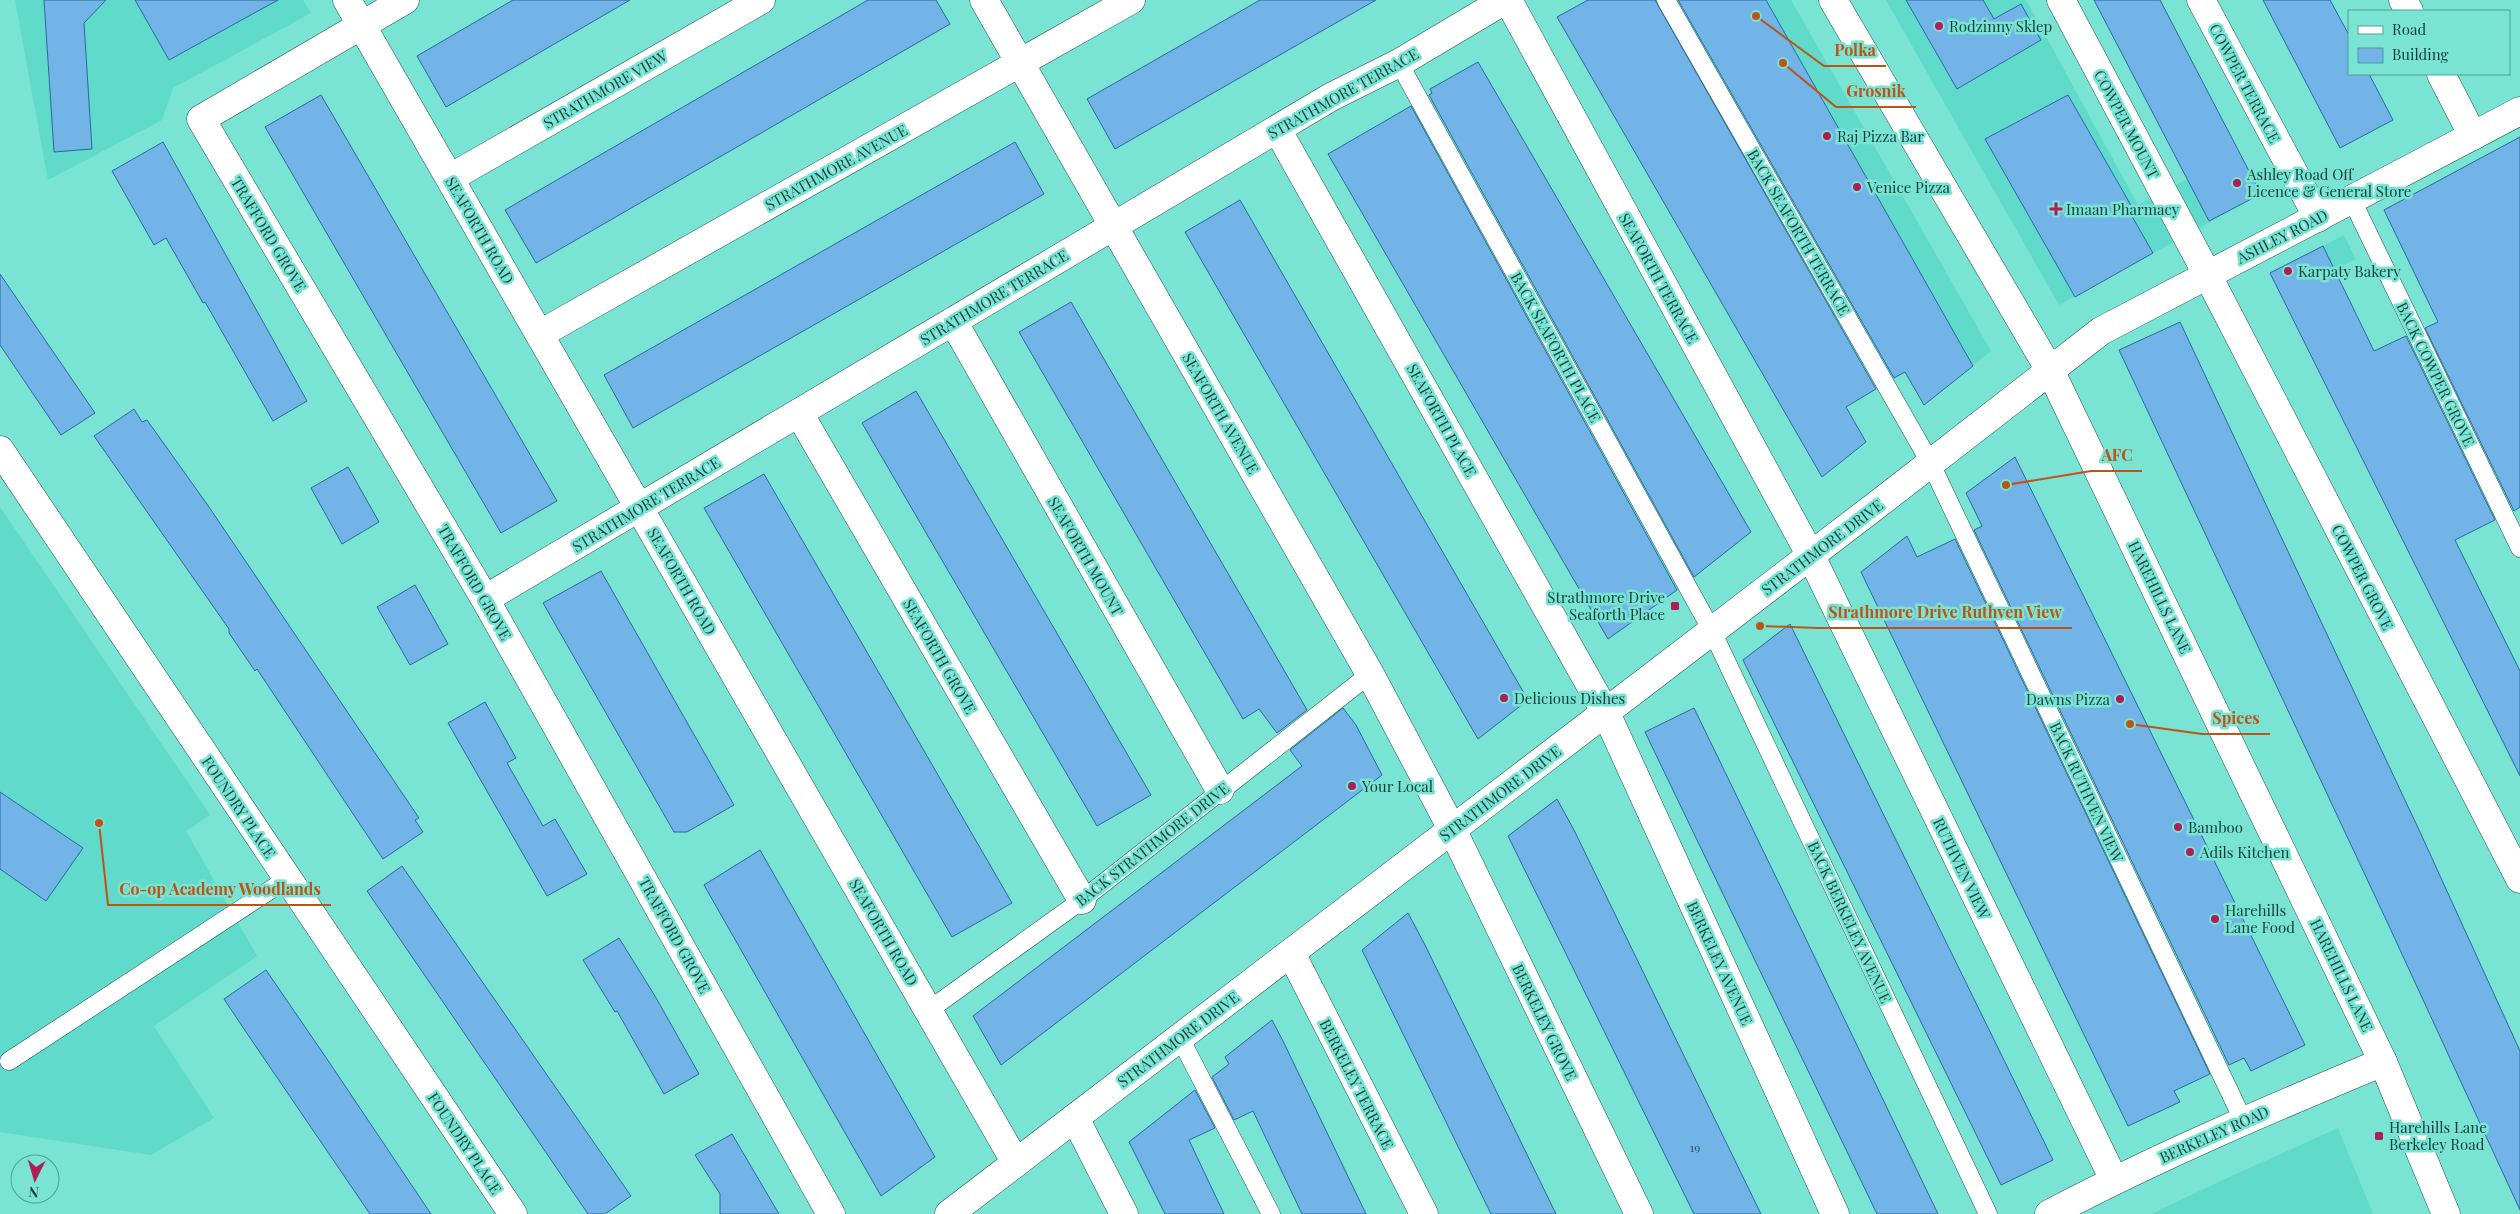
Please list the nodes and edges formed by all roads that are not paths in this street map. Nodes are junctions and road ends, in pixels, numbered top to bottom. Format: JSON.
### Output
{"nodes":[{"id":1,"x":348,"y":0,"type":"edge"},
{"id":2,"x":404,"y":0,"type":"edge"},
{"id":3,"x":761,"y":0,"type":"edge"},
{"id":4,"x":984,"y":0,"type":"edge"},
{"id":5,"x":1131,"y":0,"type":"edge"},
{"id":6,"x":1506,"y":0,"type":"edge"},
{"id":7,"x":1666,"y":0,"type":"edge"},
{"id":8,"x":1833,"y":0,"type":"edge"},
{"id":9,"x":2061,"y":0,"type":"edge"},
{"id":10,"x":2201,"y":0,"type":"edge"},
{"id":11,"x":362,"y":25,"type":"junction"},
{"id":12,"x":1020,"y":63,"type":"junction"},
{"id":13,"x":1398,"y":63,"type":"junction"},
{"id":14,"x":2442,"y":75,"type":"edge"},
{"id":15,"x":2520,"y":111,"type":"edge"},
{"id":16,"x":1276,"y":129,"type":"junction"},
{"id":17,"x":2473,"y":136,"type":"junction"},
{"id":18,"x":450,"y":178,"type":"junction"},
{"id":19,"x":2352,"y":200,"type":"junction"},
{"id":20,"x":2318,"y":218,"type":"junction"},
{"id":21,"x":1114,"y":225,"type":"junction"},
{"id":22,"x":2207,"y":274,"type":"junction"},
{"id":23,"x":953,"y":321,"type":"junction"},
{"id":24,"x":540,"y":334,"type":"junction"},
{"id":25,"x":2052,"y":372,"type":"junction"},
{"id":26,"x":799,"y":413,"type":"junction"},
{"id":27,"x":0,"y":450,"type":"edge"},
{"id":28,"x":1931,"y":464,"type":"junction"},
{"id":29,"x":640,"y":507,"type":"junction"},
{"id":30,"x":2520,"y":548,"type":"edge"},
{"id":31,"x":1811,"y":556,"type":"junction"},
{"id":32,"x":486,"y":599,"type":"junction"},
{"id":33,"x":1712,"y":631,"type":"junction"},
{"id":34,"x":1370,"y":674,"type":"junction"},
{"id":35,"x":1606,"y":713,"type":"junction"},
{"id":36,"x":1220,"y":790,"type":"junction"},
{"id":37,"x":1452,"y":829,"type":"junction"},
{"id":38,"x":287,"y":879,"type":"junction"},
{"id":39,"x":2520,"y":879,"type":"edge"},
{"id":40,"x":1082,"y":900,"type":"junction"},
{"id":41,"x":1291,"y":953,"type":"junction"},
{"id":42,"x":929,"y":1010,"type":"junction"},
{"id":43,"x":1180,"y":1038,"type":"junction"},
{"id":44,"x":9,"y":1061,"type":"dead end"},
{"id":45,"x":2383,"y":1062,"type":"junction"},
{"id":46,"x":1075,"y":1118,"type":"junction"},
{"id":47,"x":2244,"y":1120,"type":"junction"},
{"id":48,"x":1016,"y":1164,"type":"junction"},
{"id":49,"x":2114,"y":1180,"type":"junction"},
{"id":50,"x":513,"y":1214,"type":"edge"},
{"id":51,"x":831,"y":1214,"type":"edge"},
{"id":52,"x":949,"y":1214,"type":"edge"},
{"id":53,"x":1124,"y":1214,"type":"edge"},
{"id":54,"x":1271,"y":1214,"type":"edge"},
{"id":55,"x":1424,"y":1214,"type":"edge"},
{"id":56,"x":1639,"y":1214,"type":"edge"},
{"id":57,"x":1835,"y":1214,"type":"edge"},
{"id":58,"x":1988,"y":1214,"type":"edge"},
{"id":59,"x":2049,"y":1214,"type":"edge"},
{"id":60,"x":2446,"y":1214,"type":"edge"}],
"edges":[{"from":1,"to":11,"type":"street","name":"SEAFORTH ROAD"},
{"from":2,"to":11,"type":"street"},
{"from":3,"to":18,"type":"street","name":"STRATHMORE VIEW"},
{"from":4,"to":12,"type":"street","name":"SEAFORTH AVENUE"},
{"from":5,"to":12,"type":"street","name":"STRATHMORE AVENUE"},
{"from":6,"to":13,"type":"street","name":"STRATHMORE TERRACE"},
{"from":6,"to":31,"type":"street","name":"SEAFORTH TERRACE"},
{"from":7,"to":28,"type":"lane","name":"BACK SEAFORTH TERRACE"},
{"from":8,"to":25,"type":"street","name":"HAREHILLS LANE"},
{"from":9,"to":22,"type":"street","name":"COWPER MOUNT"},
{"from":10,"to":20,"type":"street","name":"COWPER TERRACE"},
{"from":11,"to":18,"type":"street","name":"SEAFORTH ROAD"},
{"from":11,"to":32,"type":"street","name":"TRAFFORD GROVE"},
{"from":12,"to":21,"type":"street","name":"SEAFORTH AVENUE"},
{"from":12,"to":24,"type":"street","name":"STRATHMORE AVENUE"},
{"from":13,"to":16,"type":"street","name":"STRATHMORE TERRACE"},
{"from":13,"to":33,"type":"lane","name":"BACK SEAFORTH PLACE"},
{"from":14,"to":17,"type":"street"},
{"from":15,"to":17,"type":"street","name":"ASHLEY ROAD"},
{"from":16,"to":21,"type":"street","name":"STRATHMORE TERRACE"},
{"from":16,"to":35,"type":"street","name":"SEAFORTH PLACE"},
{"from":17,"to":19,"type":"street","name":"ASHLEY ROAD"},
{"from":18,"to":24,"type":"street","name":"SEAFORTH ROAD"},
{"from":19,"to":20,"type":"street","name":"ASHLEY ROAD"},
{"from":19,"to":30,"type":"lane","name":"BACK COWPER GROVE"},
{"from":20,"to":22,"type":"street","name":"ASHLEY ROAD"},
{"from":21,"to":23,"type":"street","name":"STRATHMORE TERRACE"},
{"from":21,"to":34,"type":"street","name":"SEAFORTH AVENUE"},
{"from":22,"to":25,"type":"street","name":"ASHLEY ROAD"},
{"from":22,"to":39,"type":"street","name":"COWPER GROVE"},
{"from":23,"to":26,"type":"street","name":"STRATHMORE TERRACE"},
{"from":23,"to":36,"type":"street","name":"SEAFORTH MOUNT"},
{"from":24,"to":29,"type":"street","name":"SEAFORTH ROAD"},
{"from":25,"to":28,"type":"street","name":"STRATHMORE DRIVE"},
{"from":25,"to":45,"type":"street","name":"HAREHILLS LANE"},
{"from":26,"to":29,"type":"street","name":"STRATHMORE TERRACE"},
{"from":26,"to":40,"type":"street","name":"SEAFORTH GROVE"},
{"from":27,"to":38,"type":"street","name":"FOUNDRY PLACE"},
{"from":28,"to":31,"type":"street","name":"STRATHMORE DRIVE"},
{"from":28,"to":47,"type":"lane","name":"BACK RUTHVEN VIEW"},
{"from":29,"to":32,"type":"street","name":"STRATHMORE TERRACE"},
{"from":29,"to":42,"type":"street","name":"SEAFORTH ROAD"},
{"from":31,"to":33,"type":"street","name":"STRATHMORE DRIVE"},
{"from":31,"to":49,"type":"street","name":"RUTHVEN VIEW"},
{"from":32,"to":51,"type":"street","name":"TRAFFORD GROVE"},
{"from":33,"to":35,"type":"street","name":"STRATHMORE DRIVE"},
{"from":33,"to":58,"type":"lane","name":"BACK BERKELEY AVENUE"},
{"from":34,"to":36,"type":"lane","name":"BACK STRATHMORE DRIVE"},
{"from":34,"to":37,"type":"street","name":"SEAFORTH AVENUE"},
{"from":35,"to":37,"type":"street","name":"STRATHMORE DRIVE"},
{"from":35,"to":57,"type":"street","name":"BERKELEY AVENUE"},
{"from":36,"to":40,"type":"lane","name":"BACK STRATHMORE DRIVE"},
{"from":37,"to":41,"type":"street","name":"STRATHMORE DRIVE"},
{"from":37,"to":56,"type":"street","name":"BERKELEY GROVE"},
{"from":38,"to":44,"type":"lane"},
{"from":38,"to":50,"type":"street","name":"FOUNDRY PLACE"},
{"from":40,"to":42,"type":"lane","name":"BACK STRATHMORE DRIVE"},
{"from":41,"to":43,"type":"street","name":"STRATHMORE DRIVE"},
{"from":41,"to":55,"type":"street","name":"BERKELEY TERRACE"},
{"from":42,"to":48,"type":"street","name":"SEAFORTH ROAD"},
{"from":43,"to":46,"type":"street","name":"STRATHMORE DRIVE"},
{"from":43,"to":54,"type":"lane"},
{"from":45,"to":47,"type":"street","name":"BERKELEY ROAD"},
{"from":45,"to":60,"type":"street","name":"HAREHILLS LANE"},
{"from":46,"to":48,"type":"street","name":"STRATHMORE DRIVE"},
{"from":46,"to":53,"type":"street"},
{"from":47,"to":49,"type":"street","name":"BERKELEY ROAD"},
{"from":48,"to":52,"type":"street","name":"STRATHMORE DRIVE"},
{"from":49,"to":59,"type":"street","name":"BERKELEY ROAD"}]}
